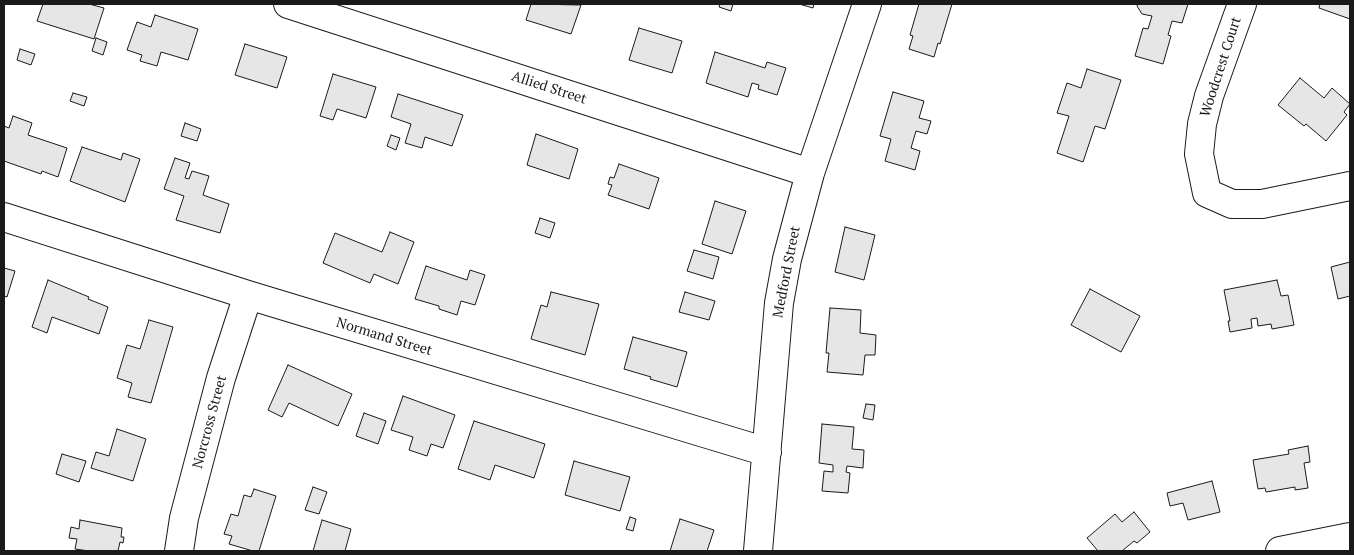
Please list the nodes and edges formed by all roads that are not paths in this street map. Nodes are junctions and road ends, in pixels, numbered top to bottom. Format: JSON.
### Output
{"nodes":[{"id":1,"x":288,"y":4,"type":"edge"},
{"id":2,"x":867,"y":4,"type":"edge"},
{"id":3,"x":1242,"y":4,"type":"edge"},
{"id":4,"x":810,"y":173,"type":"junction"},
{"id":5,"x":1350,"y":186,"type":"edge"},
{"id":6,"x":4,"y":217,"type":"edge"},
{"id":7,"x":248,"y":295,"type":"junction"},
{"id":8,"x":766,"y":452,"type":"junction"},
{"id":9,"x":1350,"y":537,"type":"edge"},
{"id":10,"x":179,"y":551,"type":"edge"},
{"id":11,"x":758,"y":551,"type":"edge"},
{"id":12,"x":1280,"y":551,"type":"edge"}],
"edges":[{"from":1,"to":4,"type":"street","name":"Allied Street"},
{"from":2,"to":4,"type":"street","name":"Medford Street"},
{"from":3,"to":5,"type":"street","name":"Woodcrest Court"},
{"from":4,"to":8,"type":"street","name":"Medford Street"},
{"from":6,"to":7,"type":"street","name":"Normand Street"},
{"from":7,"to":8,"type":"street","name":"Normand Street"},
{"from":7,"to":10,"type":"street","name":"Norcross Street"},
{"from":8,"to":11,"type":"street","name":"Medford Street"},
{"from":9,"to":12,"type":"street"}]}
